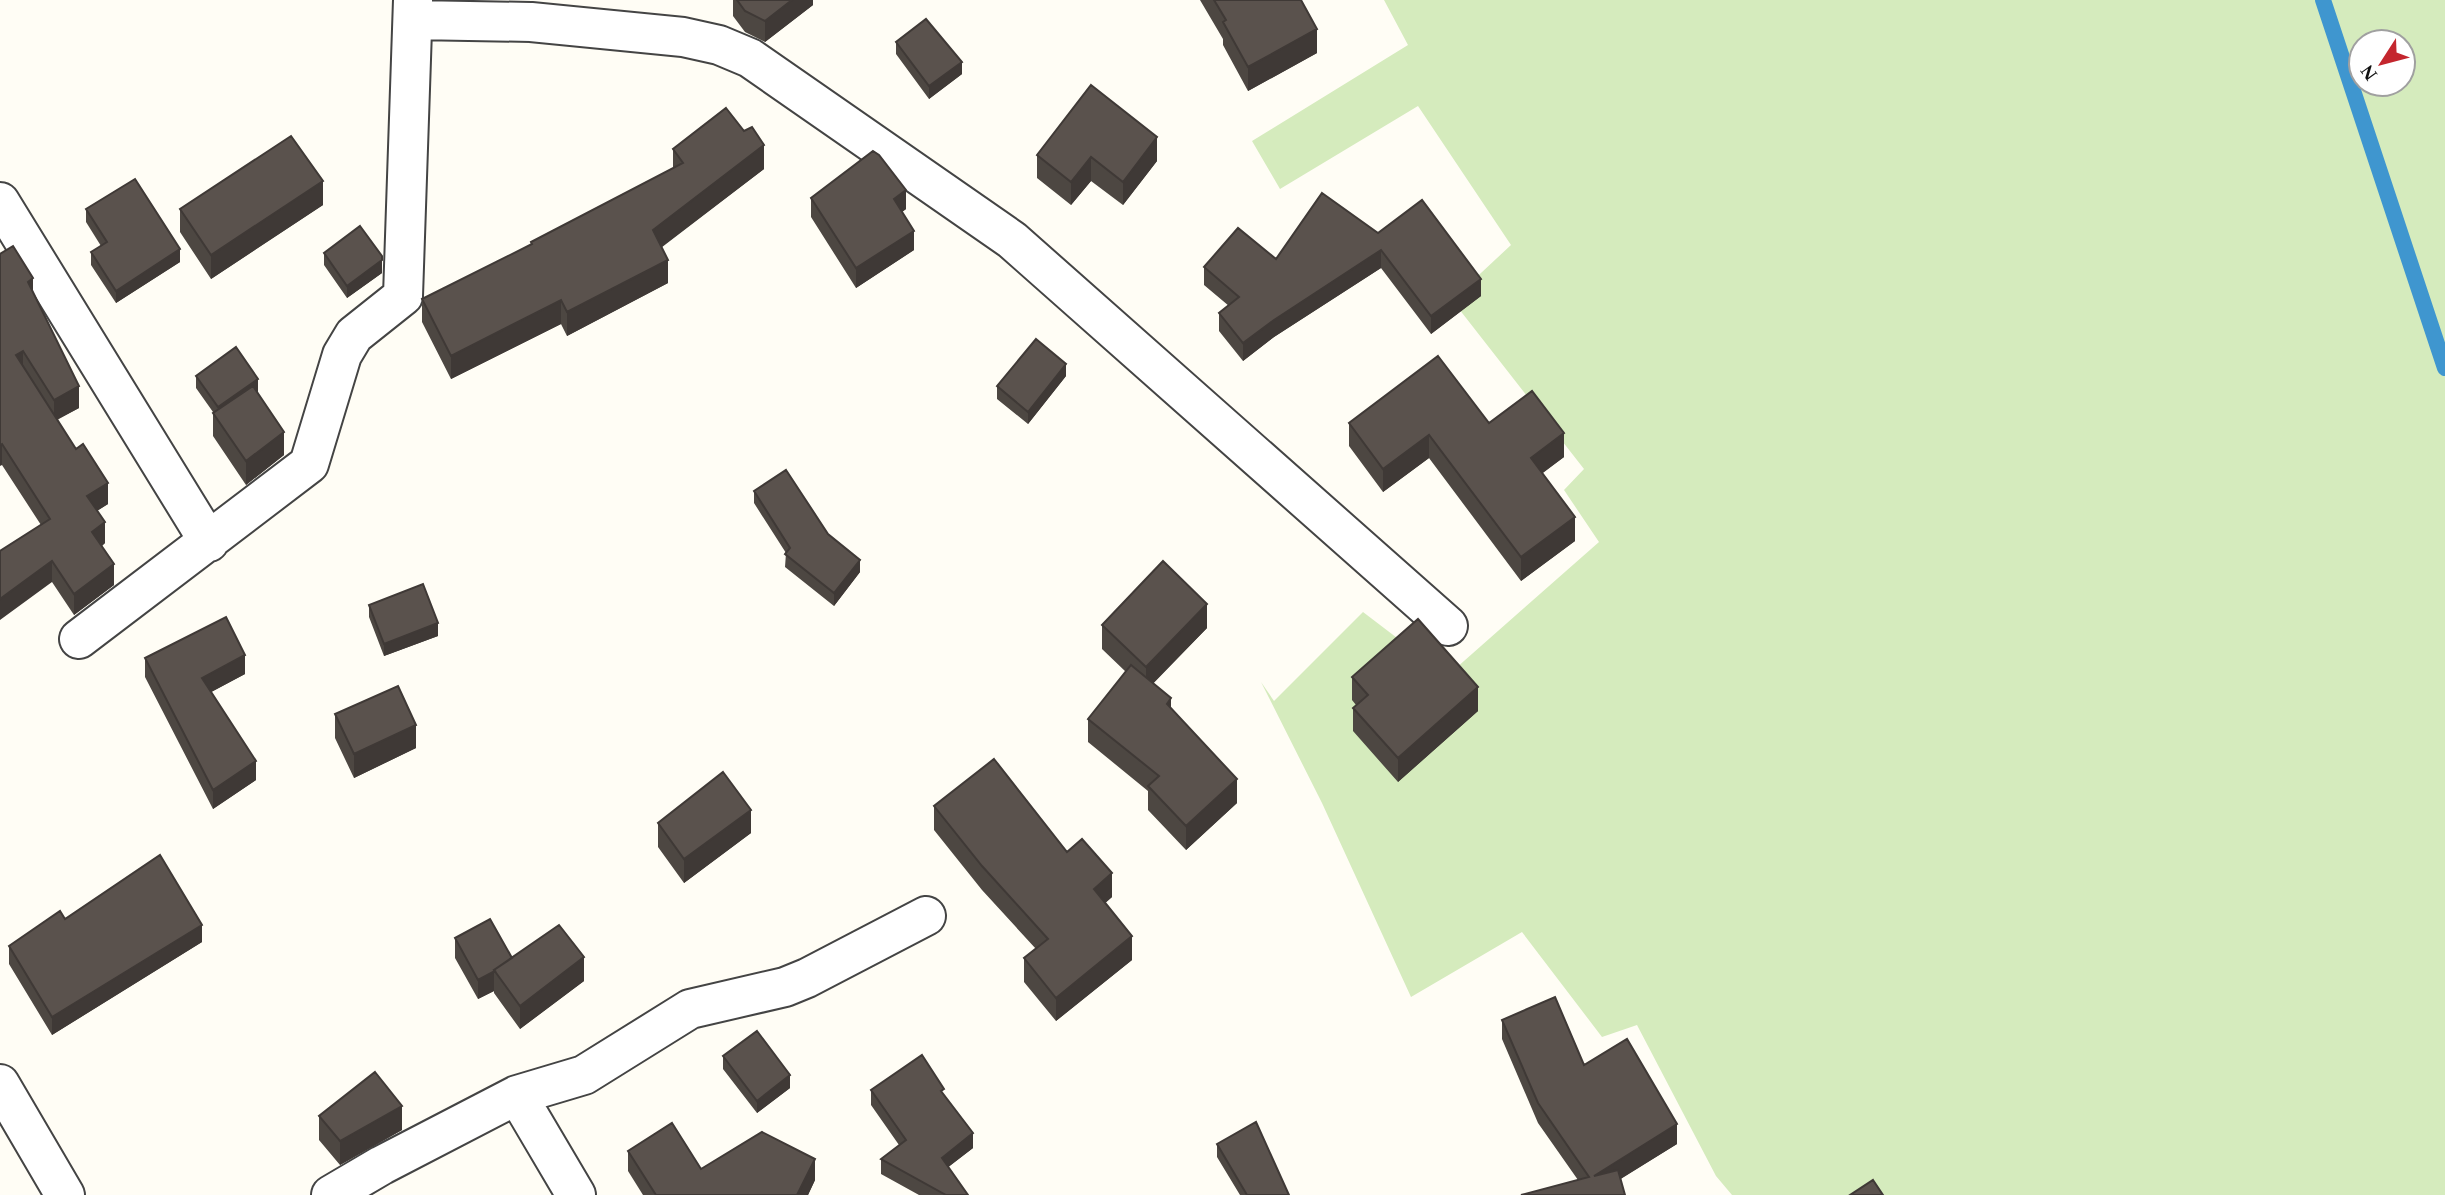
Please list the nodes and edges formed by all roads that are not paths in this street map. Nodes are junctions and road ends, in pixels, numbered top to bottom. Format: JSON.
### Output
{"nodes":[{"id":1,"x":413,"y":10,"type":"edge"},
{"id":2,"x":0,"y":202,"type":"edge"},
{"id":3,"x":209,"y":542,"type":"junction"},
{"id":4,"x":1448,"y":626,"type":"dead end"},
{"id":5,"x":79,"y":639,"type":"dead end"},
{"id":6,"x":926,"y":916,"type":"dead end"},
{"id":7,"x":0,"y":1084,"type":"edge"},
{"id":8,"x":517,"y":1095,"type":"junction"},
{"id":9,"x":65,"y":1195,"type":"edge"},
{"id":10,"x":331,"y":1195,"type":"edge"},
{"id":11,"x":576,"y":1195,"type":"edge"}],
"edges":[{"from":1,"to":3,"type":"street"},
{"from":1,"to":4,"type":"street"},
{"from":2,"to":3,"type":"street"},
{"from":3,"to":5,"type":"street"},
{"from":6,"to":8,"type":"street"},
{"from":7,"to":9,"type":"street"},
{"from":8,"to":10,"type":"street"},
{"from":8,"to":11,"type":"street"}]}
